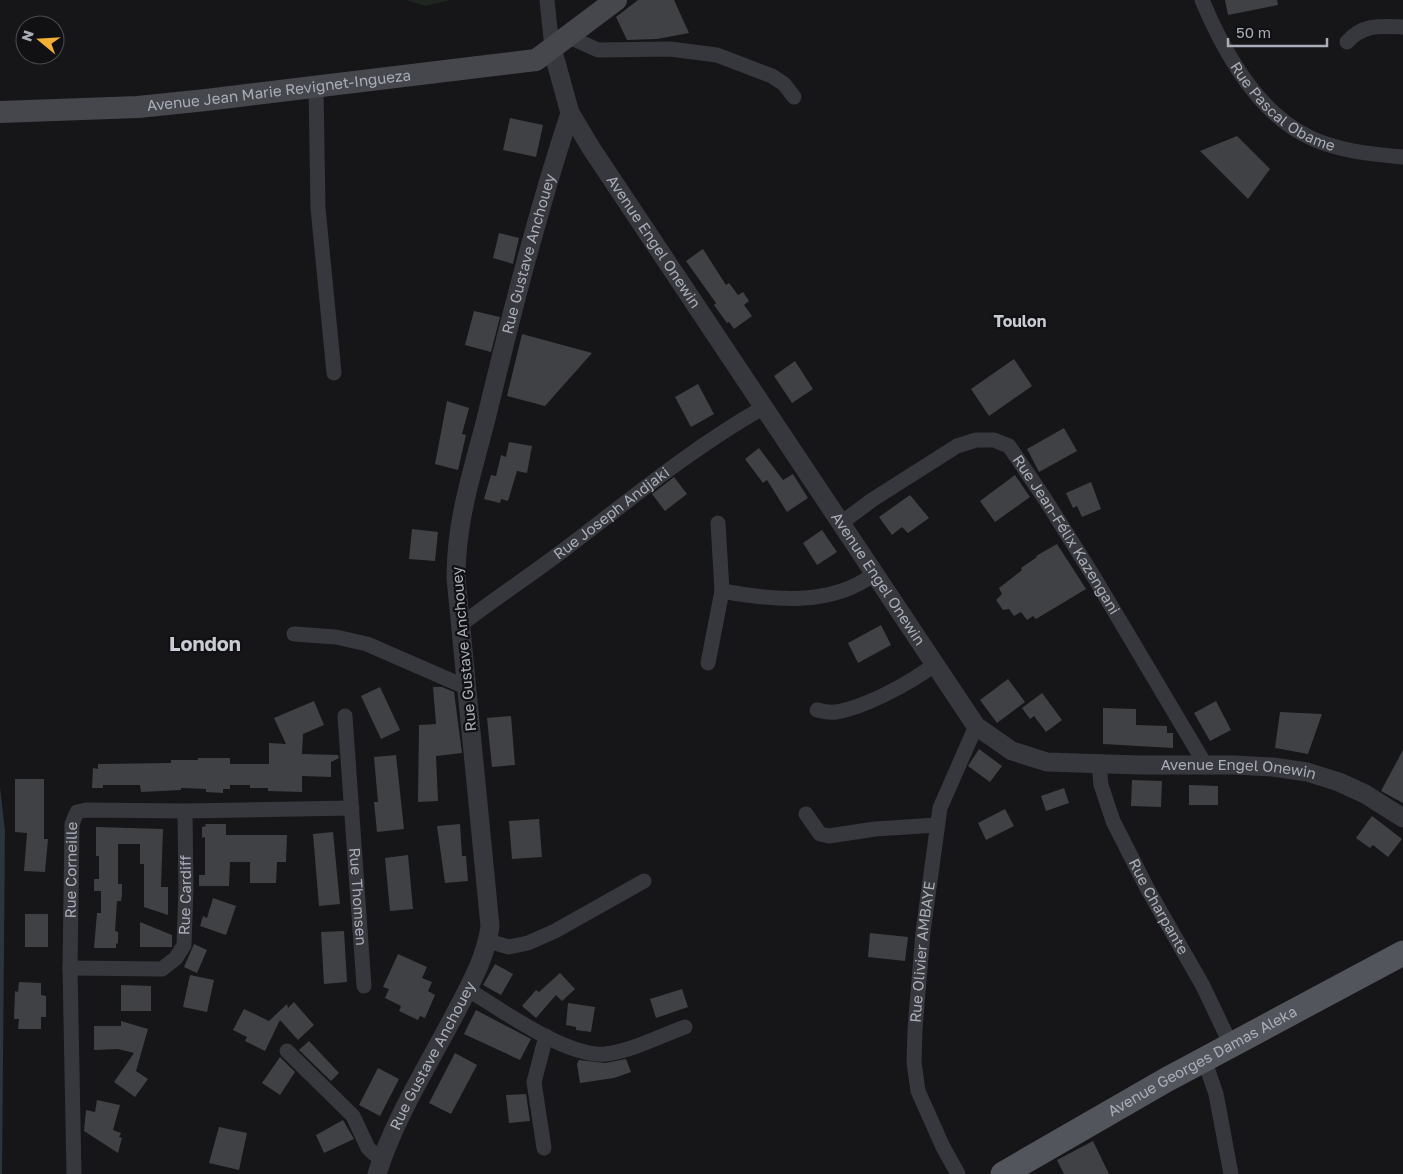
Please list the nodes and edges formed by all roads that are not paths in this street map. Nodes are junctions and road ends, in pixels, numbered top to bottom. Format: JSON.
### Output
{"nodes":[{"id":1,"x":547,"y":0,"type":"edge"},
{"id":2,"x":616,"y":0,"type":"edge"},
{"id":3,"x":1202,"y":0,"type":"edge"},
{"id":4,"x":1403,"y":27,"type":"edge"},
{"id":5,"x":559,"y":42,"type":"junction"},
{"id":6,"x":1346,"y":42,"type":"dead end"},
{"id":7,"x":316,"y":86,"type":"junction"},
{"id":8,"x":794,"y":97,"type":"dead end"},
{"id":9,"x":0,"y":112,"type":"edge"},
{"id":10,"x":570,"y":113,"type":"junction"},
{"id":11,"x":1403,"y":157,"type":"edge"},
{"id":12,"x":334,"y":373,"type":"dead end"},
{"id":13,"x":764,"y":407,"type":"junction"},
{"id":14,"x":841,"y":523,"type":"junction"},
{"id":15,"x":718,"y":524,"type":"dead end"},
{"id":16,"x":874,"y":574,"type":"junction"},
{"id":17,"x":722,"y":591,"type":"junction"},
{"id":18,"x":462,"y":624,"type":"junction"},
{"id":19,"x":294,"y":634,"type":"dead end"},
{"id":20,"x":708,"y":663,"type":"dead end"},
{"id":21,"x":934,"y":665,"type":"junction"},
{"id":22,"x":468,"y":688,"type":"junction"},
{"id":23,"x":817,"y":710,"type":"dead end"},
{"id":24,"x":345,"y":716,"type":"dead end"},
{"id":25,"x":976,"y":726,"type":"junction"},
{"id":26,"x":1099,"y":764,"type":"junction"},
{"id":27,"x":1205,"y":764,"type":"junction"},
{"id":28,"x":352,"y":808,"type":"junction"},
{"id":29,"x":185,"y":812,"type":"junction"},
{"id":30,"x":806,"y":814,"type":"dead end"},
{"id":31,"x":1403,"y":818,"type":"edge"},
{"id":32,"x":937,"y":825,"type":"junction"},
{"id":33,"x":644,"y":881,"type":"dead end"},
{"id":34,"x":488,"y":941,"type":"junction"},
{"id":35,"x":1403,"y":953,"type":"edge"},
{"id":36,"x":70,"y":968,"type":"junction"},
{"id":37,"x":364,"y":986,"type":"dead end"},
{"id":38,"x":467,"y":989,"type":"junction"},
{"id":39,"x":685,"y":1027,"type":"dead end"},
{"id":40,"x":546,"y":1036,"type":"junction"},
{"id":41,"x":1231,"y":1045,"type":"junction"},
{"id":42,"x":287,"y":1051,"type":"dead end"},
{"id":43,"x":1204,"y":1060,"type":"junction"},
{"id":44,"x":544,"y":1148,"type":"dead end"},
{"id":45,"x":379,"y":1167,"type":"edge"},
{"id":46,"x":74,"y":1174,"type":"edge"},
{"id":47,"x":958,"y":1174,"type":"edge"},
{"id":48,"x":1003,"y":1174,"type":"edge"},
{"id":49,"x":1231,"y":1174,"type":"edge"}],
"edges":[{"from":1,"to":5,"type":"street"},
{"from":2,"to":5,"type":"main road","name":"Avenue Jean Marie Revignet-Ingueza"},
{"from":3,"to":11,"type":"street","name":"Rue Pascal Obame"},
{"from":4,"to":6,"type":"street"},
{"from":5,"to":7,"type":"main road","name":"Avenue Jean Marie Revignet-Ingueza"},
{"from":5,"to":8,"type":"street"},
{"from":5,"to":10,"type":"street","name":"Avenue Engel Onewin"},
{"from":7,"to":9,"type":"main road","name":"Avenue Jean Marie Revignet-Ingueza"},
{"from":7,"to":12,"type":"street"},
{"from":10,"to":13,"type":"street","name":"Avenue Engel Onewin"},
{"from":10,"to":18,"type":"street","name":"Rue Gustave Anchouey"},
{"from":13,"to":14,"type":"street","name":"Avenue Engel Onewin"},
{"from":13,"to":18,"type":"street","name":"Rue Joseph Andjaki"},
{"from":14,"to":16,"type":"street","name":"Avenue Engel Onewin"},
{"from":14,"to":27,"type":"street","name":"Rue Jean-Félix Kazengani"},
{"from":15,"to":17,"type":"street"},
{"from":16,"to":17,"type":"street"},
{"from":16,"to":21,"type":"street","name":"Avenue Engel Onewin"},
{"from":17,"to":20,"type":"street"},
{"from":18,"to":22,"type":"street","name":"Rue Gustave Anchouey"},
{"from":19,"to":22,"type":"street"},
{"from":21,"to":23,"type":"street"},
{"from":21,"to":25,"type":"street","name":"Avenue Engel Onewin"},
{"from":22,"to":34,"type":"street","name":"Rue Gustave Anchouey"},
{"from":24,"to":28,"type":"street","name":"Rue Thomsen"},
{"from":25,"to":26,"type":"street","name":"Avenue Engel Onewin"},
{"from":25,"to":32,"type":"street","name":"Rue Olivier AMBAYE"},
{"from":26,"to":27,"type":"street","name":"Avenue Engel Onewin"},
{"from":26,"to":41,"type":"street","name":"Rue Charpante"},
{"from":27,"to":31,"type":"street","name":"Avenue Engel Onewin"},
{"from":28,"to":29,"type":"street","name":"Rue Corneille"},
{"from":28,"to":37,"type":"street","name":"Rue Thomsen"},
{"from":29,"to":36,"type":"street","name":"Rue Cardiff"},
{"from":29,"to":36,"type":"street","name":"Rue Corneille"},
{"from":30,"to":32,"type":"street"},
{"from":32,"to":47,"type":"street","name":"Rue Olivier AMBAYE"},
{"from":33,"to":34,"type":"street"},
{"from":34,"to":38,"type":"street","name":"Rue Gustave Anchouey"},
{"from":35,"to":41,"type":"main road","name":"Avenue Georges Damas Aleka"},
{"from":36,"to":46,"type":"street","name":"Rue Corneille"},
{"from":38,"to":40,"type":"street"},
{"from":38,"to":45,"type":"street","name":"Rue Gustave Anchouey"},
{"from":39,"to":40,"type":"street"},
{"from":40,"to":44,"type":"street"},
{"from":41,"to":43,"type":"main road","name":"Avenue Georges Damas Aleka"},
{"from":42,"to":45,"type":"street"},
{"from":43,"to":48,"type":"main road","name":"Avenue Georges Damas Aleka"},
{"from":43,"to":49,"type":"street"}]}
